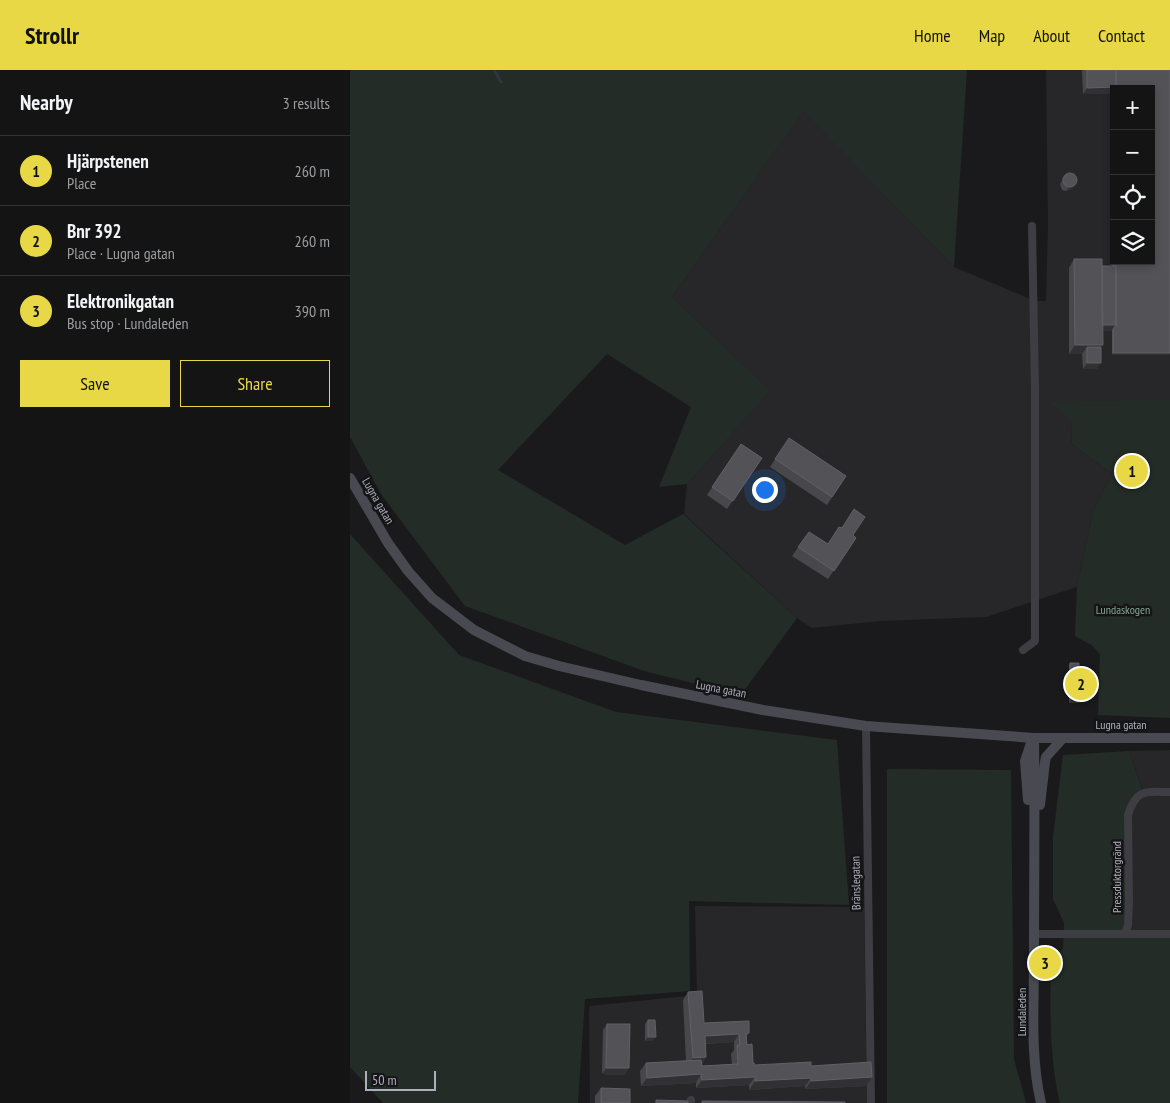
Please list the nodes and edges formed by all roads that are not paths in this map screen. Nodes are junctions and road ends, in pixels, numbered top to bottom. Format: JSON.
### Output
{"nodes":[{"id":1,"x":1032,"y":226,"type":"dead end"},
{"id":2,"x":350,"y":478,"type":"edge"},
{"id":3,"x":1022,"y":650,"type":"dead end"},
{"id":4,"x":866,"y":726,"type":"junction"},
{"id":5,"x":1034,"y":738,"type":"junction"},
{"id":6,"x":1063,"y":738,"type":"junction"},
{"id":7,"x":1170,"y":738,"type":"edge"},
{"id":8,"x":1170,"y":792,"type":"edge"},
{"id":9,"x":1035,"y":830,"type":"junction"},
{"id":10,"x":1034,"y":934,"type":"junction"},
{"id":11,"x":1124,"y":934,"type":"junction"},
{"id":12,"x":1170,"y":934,"type":"edge"},
{"id":13,"x":871,"y":1103,"type":"edge"},
{"id":14,"x":1041,"y":1103,"type":"edge"}],
"edges":[{"from":1,"to":3,"type":"street"},
{"from":2,"to":4,"type":"main road","name":"Lugna gatan"},
{"from":4,"to":5,"type":"main road","name":"Lugna gatan"},
{"from":4,"to":13,"type":"street","name":"Bränslegatan"},
{"from":5,"to":6,"type":"main road","name":"Lugna gatan"},
{"from":5,"to":9,"type":"main road","name":"Lundaleden"},
{"from":6,"to":7,"type":"main road","name":"Lugna gatan"},
{"from":6,"to":9,"type":"main road","name":"Lundaleden"},
{"from":8,"to":11,"type":"street","name":"Pressduktorgränd"},
{"from":9,"to":10,"type":"main road","name":"Lundaleden"},
{"from":10,"to":11,"type":"street"},
{"from":10,"to":14,"type":"main road","name":"Lundaleden"},
{"from":11,"to":12,"type":"street"}]}
